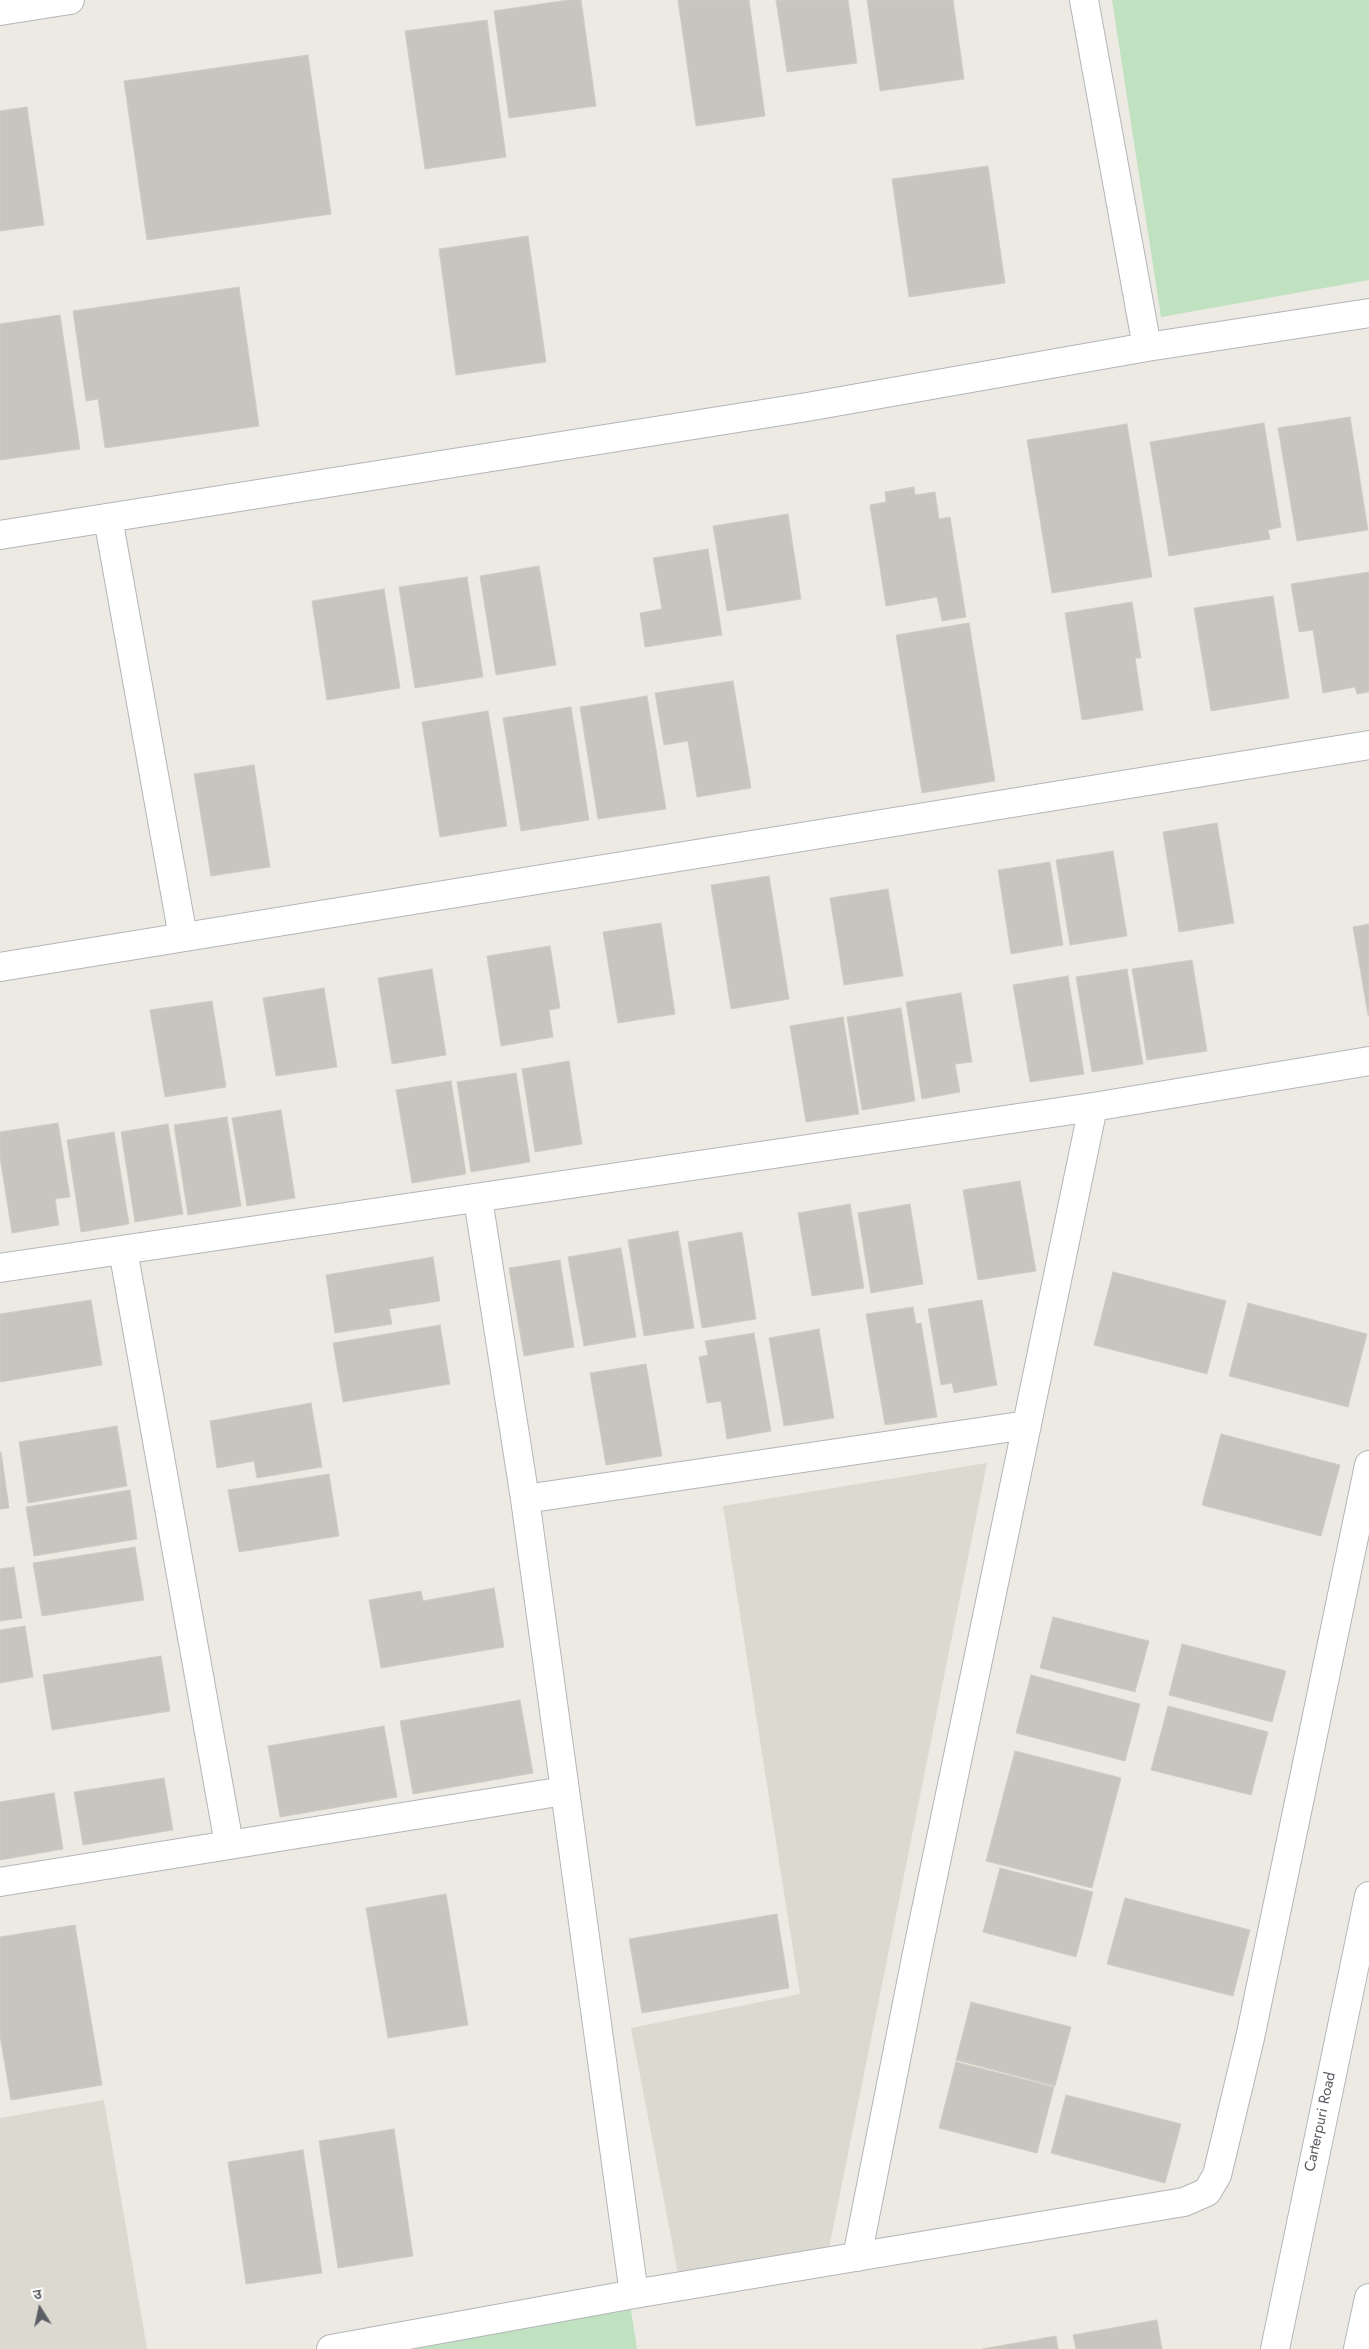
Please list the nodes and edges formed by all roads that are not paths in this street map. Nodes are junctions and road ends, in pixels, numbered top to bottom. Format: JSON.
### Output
{"nodes":[{"id":1,"x":70,"y":0,"type":"edge"},
{"id":2,"x":1084,"y":0,"type":"edge"},
{"id":3,"x":0,"y":11,"type":"edge"},
{"id":4,"x":1369,"y":313,"type":"edge"},
{"id":5,"x":1146,"y":348,"type":"junction"},
{"id":6,"x":108,"y":518,"type":"junction"},
{"id":7,"x":0,"y":535,"type":"edge"},
{"id":8,"x":1369,"y":745,"type":"edge"},
{"id":9,"x":183,"y":937,"type":"junction"},
{"id":10,"x":0,"y":967,"type":"edge"},
{"id":11,"x":1369,"y":1061,"type":"edge"},
{"id":12,"x":1094,"y":1107,"type":"junction"},
{"id":13,"x":478,"y":1199,"type":"junction"},
{"id":14,"x":123,"y":1250,"type":"junction"},
{"id":15,"x":0,"y":1268,"type":"edge"},
{"id":16,"x":1027,"y":1425,"type":"junction"},
{"id":17,"x":1369,"y":1465,"type":"edge"},
{"id":18,"x":525,"y":1499,"type":"junction"},
{"id":19,"x":564,"y":1791,"type":"junction"},
{"id":20,"x":229,"y":1844,"type":"junction"},
{"id":21,"x":0,"y":1882,"type":"edge"},
{"id":22,"x":1369,"y":1896,"type":"edge"},
{"id":23,"x":857,"y":2257,"type":"junction"},
{"id":24,"x":634,"y":2294,"type":"junction"},
{"id":25,"x":1369,"y":2298,"type":"edge"},
{"id":26,"x":331,"y":2349,"type":"edge"},
{"id":27,"x":1275,"y":2349,"type":"edge"},
{"id":28,"x":1358,"y":2349,"type":"edge"}],
"edges":[{"from":1,"to":3,"type":"street"},
{"from":2,"to":5,"type":"street"},
{"from":4,"to":5,"type":"street"},
{"from":5,"to":6,"type":"street"},
{"from":6,"to":7,"type":"street"},
{"from":6,"to":9,"type":"street"},
{"from":8,"to":9,"type":"street"},
{"from":9,"to":10,"type":"street"},
{"from":11,"to":12,"type":"street"},
{"from":12,"to":13,"type":"street"},
{"from":12,"to":16,"type":"street"},
{"from":13,"to":14,"type":"street"},
{"from":13,"to":18,"type":"street"},
{"from":14,"to":15,"type":"street"},
{"from":14,"to":20,"type":"street"},
{"from":16,"to":18,"type":"street"},
{"from":16,"to":23,"type":"street"},
{"from":17,"to":23,"type":"street"},
{"from":18,"to":19,"type":"street"},
{"from":19,"to":20,"type":"street"},
{"from":19,"to":24,"type":"street"},
{"from":20,"to":21,"type":"street"},
{"from":22,"to":27,"type":"street","name":"Carterpuri Road"},
{"from":23,"to":24,"type":"street"},
{"from":24,"to":26,"type":"street"},
{"from":25,"to":28,"type":"street"}]}
